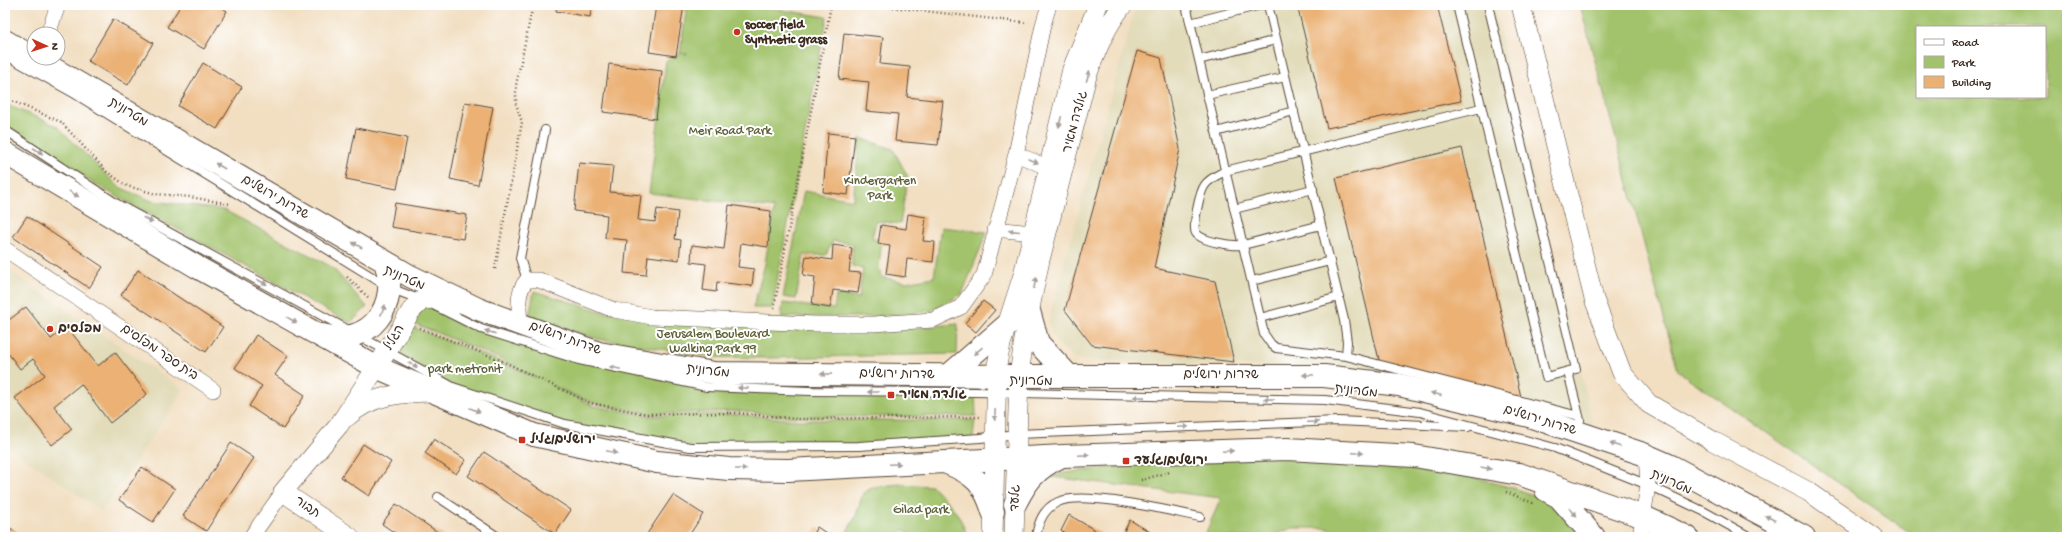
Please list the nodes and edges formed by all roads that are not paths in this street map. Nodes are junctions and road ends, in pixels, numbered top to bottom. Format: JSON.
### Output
{"nodes":[{"id":1,"x":58,"y":5,"type":"edge"},
{"id":2,"x":1049,"y":5,"type":"edge"},
{"id":3,"x":1098,"y":5,"type":"edge"},
{"id":4,"x":1123,"y":5,"type":"edge"},
{"id":5,"x":1186,"y":5,"type":"edge"},
{"id":6,"x":1261,"y":5,"type":"edge"},
{"id":7,"x":1268,"y":5,"type":"edge"},
{"id":8,"x":1457,"y":5,"type":"edge"},
{"id":9,"x":1488,"y":5,"type":"edge"},
{"id":10,"x":1521,"y":5,"type":"edge"},
{"id":11,"x":1190,"y":23,"type":"junction"},
{"id":12,"x":51,"y":26,"type":"edge"},
{"id":13,"x":1276,"y":40,"type":"junction"},
{"id":14,"x":5,"y":41,"type":"edge"},
{"id":15,"x":26,"y":52,"type":"edge"},
{"id":16,"x":5,"y":55,"type":"edge"},
{"id":17,"x":1199,"y":60,"type":"junction"},
{"id":18,"x":51,"y":66,"type":"edge"},
{"id":19,"x":1285,"y":77,"type":"junction"},
{"id":20,"x":1207,"y":95,"type":"junction"},
{"id":21,"x":1481,"y":108,"type":"junction"},
{"id":22,"x":1294,"y":111,"type":"junction"},
{"id":23,"x":5,"y":130,"type":"edge"},
{"id":24,"x":546,"y":130,"type":"dead end"},
{"id":25,"x":1216,"y":132,"type":"junction"},
{"id":26,"x":1304,"y":152,"type":"junction"},
{"id":27,"x":5,"y":153,"type":"edge"},
{"id":28,"x":1016,"y":154,"type":"junction"},
{"id":29,"x":1049,"y":168,"type":"junction"},
{"id":30,"x":1225,"y":171,"type":"junction"},
{"id":31,"x":1312,"y":189,"type":"junction"},
{"id":32,"x":1234,"y":208,"type":"junction"},
{"id":33,"x":1321,"y":225,"type":"junction"},
{"id":34,"x":995,"y":229,"type":"junction"},
{"id":35,"x":1033,"y":233,"type":"junction"},
{"id":36,"x":1243,"y":245,"type":"junction"},
{"id":37,"x":5,"y":249,"type":"edge"},
{"id":38,"x":1330,"y":261,"type":"junction"},
{"id":39,"x":385,"y":262,"type":"junction"},
{"id":40,"x":527,"y":280,"type":"junction"},
{"id":41,"x":1252,"y":281,"type":"junction"},
{"id":42,"x":390,"y":288,"type":"junction"},
{"id":43,"x":1339,"y":297,"type":"junction"},
{"id":44,"x":422,"y":300,"type":"junction"},
{"id":45,"x":478,"y":309,"type":"junction"},
{"id":46,"x":1029,"y":311,"type":"junction"},
{"id":47,"x":1260,"y":318,"type":"junction"},
{"id":48,"x":520,"y":323,"type":"junction"},
{"id":49,"x":1007,"y":325,"type":"junction"},
{"id":50,"x":314,"y":333,"type":"junction"},
{"id":51,"x":360,"y":334,"type":"junction"},
{"id":52,"x":1346,"y":356,"type":"junction"},
{"id":53,"x":381,"y":359,"type":"junction"},
{"id":54,"x":1568,"y":372,"type":"junction"},
{"id":55,"x":949,"y":375,"type":"junction"},
{"id":56,"x":1068,"y":375,"type":"junction"},
{"id":57,"x":996,"y":384,"type":"junction"},
{"id":58,"x":1019,"y":385,"type":"junction"},
{"id":59,"x":213,"y":390,"type":"dead end"},
{"id":60,"x":431,"y":392,"type":"junction"},
{"id":61,"x":339,"y":425,"type":"junction"},
{"id":62,"x":1582,"y":425,"type":"junction"},
{"id":63,"x":1487,"y":428,"type":"junction"},
{"id":64,"x":1018,"y":434,"type":"junction"},
{"id":65,"x":994,"y":436,"type":"junction"},
{"id":66,"x":1646,"y":455,"type":"junction"},
{"id":67,"x":1063,"y":456,"type":"junction"},
{"id":68,"x":1017,"y":458,"type":"junction"},
{"id":69,"x":994,"y":460,"type":"junction"},
{"id":70,"x":944,"y":462,"type":"junction"},
{"id":71,"x":1519,"y":474,"type":"junction"},
{"id":72,"x":1648,"y":485,"type":"junction"},
{"id":73,"x":283,"y":492,"type":"junction"},
{"id":74,"x":438,"y":497,"type":"dead end"},
{"id":75,"x":1015,"y":504,"type":"junction"},
{"id":76,"x":993,"y":512,"type":"junction"},
{"id":77,"x":1200,"y":517,"type":"dead end"},
{"id":78,"x":1642,"y":527,"type":"edge"},
{"id":79,"x":251,"y":537,"type":"edge"},
{"id":80,"x":350,"y":537,"type":"edge"},
{"id":81,"x":498,"y":537,"type":"edge"},
{"id":82,"x":993,"y":537,"type":"edge"},
{"id":83,"x":1014,"y":537,"type":"edge"},
{"id":84,"x":1036,"y":537,"type":"edge"},
{"id":85,"x":1594,"y":537,"type":"edge"},
{"id":86,"x":1687,"y":537,"type":"edge"},
{"id":87,"x":1750,"y":537,"type":"edge"},
{"id":88,"x":1804,"y":537,"type":"edge"},
{"id":89,"x":1874,"y":537,"type":"edge"}],
"edges":[{"from":1,"to":12,"type":"street"},
{"from":2,"to":28,"type":"street"},
{"from":3,"to":29,"type":"street","name":"גולדה מאיר","one_way":true},
{"from":46,"to":4,"type":"street","name":"גולדה מאיר","one_way":true},
{"from":5,"to":11,"type":"lane"},
{"from":6,"to":11,"type":"lane"},
{"from":7,"to":13,"type":"lane"},
{"from":8,"to":21,"type":"lane"},
{"from":9,"to":54,"type":"lane"},
{"from":10,"to":89,"type":"street"},
{"from":11,"to":17,"type":"lane"},
{"from":13,"to":17,"type":"lane"},
{"from":13,"to":19,"type":"lane"},
{"from":14,"to":15,"type":"main road","name":"שדרות ירושלים"},
{"from":16,"to":42,"type":"lane","name":"מטרונית"},
{"from":17,"to":20,"type":"lane"},
{"from":39,"to":18,"type":"main road","name":"שדרות ירושלים","one_way":true},
{"from":19,"to":20,"type":"lane"},
{"from":19,"to":22,"type":"lane"},
{"from":20,"to":25,"type":"lane"},
{"from":21,"to":26,"type":"lane"},
{"from":21,"to":54,"type":"lane"},
{"from":22,"to":25,"type":"lane"},
{"from":22,"to":26,"type":"lane"},
{"from":23,"to":51,"type":"lane","name":"מטרונית","one_way":true},
{"from":24,"to":40,"type":"lane"},
{"from":25,"to":30,"type":"lane"},
{"from":26,"to":30,"type":"lane"},
{"from":26,"to":31,"type":"lane"},
{"from":27,"to":50,"type":"main road","one_way":true},
{"from":28,"to":29,"type":"street","one_way":true},
{"from":28,"to":34,"type":"street"},
{"from":29,"to":35,"type":"street","name":"גולדה מאיר"},
{"from":30,"to":32,"type":"lane"},
{"from":30,"to":36,"type":"lane"},
{"from":31,"to":32,"type":"lane"},
{"from":31,"to":33,"type":"lane"},
{"from":32,"to":36,"type":"lane"},
{"from":33,"to":36,"type":"lane"},
{"from":33,"to":38,"type":"lane"},
{"from":35,"to":34,"type":"street","one_way":true},
{"from":34,"to":40,"type":"street"},
{"from":35,"to":49,"type":"street","name":"גולדה מאיר"},
{"from":36,"to":41,"type":"lane"},
{"from":37,"to":59,"type":"street","name":"בית ספר מפלסים"},
{"from":38,"to":41,"type":"lane"},
{"from":38,"to":43,"type":"lane"},
{"from":39,"to":42,"type":"main road"},
{"from":39,"to":45,"type":"main road","name":"שדרות ירושלים"},
{"from":40,"to":48,"type":"street"},
{"from":41,"to":47,"type":"lane"},
{"from":42,"to":44,"type":"lane","name":"מטרונית"},
{"from":51,"to":42,"type":"main road","one_way":true},
{"from":43,"to":47,"type":"lane"},
{"from":43,"to":52,"type":"lane"},
{"from":44,"to":45,"type":"street"},
{"from":44,"to":53,"type":"street","name":"הגליל"},
{"from":57,"to":44,"type":"lane","name":"מטרונית","one_way":true},
{"from":45,"to":48,"type":"main road","name":"שדרות ירושלים"},
{"from":46,"to":56,"type":"main road"},
{"from":46,"to":58,"type":"street","name":"גולדה מאיר"},
{"from":47,"to":52,"type":"lane"},
{"from":55,"to":48,"type":"main road","name":"שדרות ירושלים","one_way":true},
{"from":49,"to":55,"type":"main road","one_way":true},
{"from":49,"to":57,"type":"street","name":"גולדה מאיר"},
{"from":50,"to":51,"type":"main road"},
{"from":50,"to":53,"type":"main road"},
{"from":51,"to":53,"type":"lane","name":"מטרונית"},
{"from":52,"to":62,"type":"lane"},
{"from":53,"to":60,"type":"main road"},
{"from":53,"to":61,"type":"street","name":"הגליל"},
{"from":53,"to":65,"type":"lane","name":"מטרונית","one_way":true},
{"from":54,"to":62,"type":"lane"},
{"from":55,"to":57,"type":"main road","name":"שדרות ירושלים"},
{"from":56,"to":58,"type":"main road","name":"שדרות ירושלים"},
{"from":62,"to":56,"type":"main road","name":"שדרות ירושלים","one_way":true},
{"from":57,"to":58,"type":"main road","name":"שדרות ירושלים"},
{"from":57,"to":65,"type":"street","name":"גולדה מאיר","one_way":true},
{"from":63,"to":58,"type":"lane","name":"מטרונית","one_way":true},
{"from":58,"to":64,"type":"street","name":"גולדה מאיר"},
{"from":60,"to":61,"type":"street","name":"הגליל"},
{"from":60,"to":70,"type":"main road","one_way":true},
{"from":61,"to":73,"type":"street","name":"הגליל"},
{"from":66,"to":62,"type":"main road","name":"שדרות ירושלים","one_way":true},
{"from":64,"to":63,"type":"lane","name":"מטרונית","one_way":true},
{"from":63,"to":72,"type":"lane","name":"מטרונית"},
{"from":64,"to":65,"type":"lane","name":"מטרונית"},
{"from":64,"to":68,"type":"street","name":"גולדה מאיר"},
{"from":65,"to":69,"type":"street","name":"גולדה מאיר"},
{"from":66,"to":72,"type":"street"},
{"from":88,"to":66,"type":"main road","name":"שדרות ירושלים","one_way":true},
{"from":67,"to":68,"type":"main road"},
{"from":67,"to":71,"type":"main road","one_way":true},
{"from":67,"to":75,"type":"main road"},
{"from":68,"to":69,"type":"main road"},
{"from":68,"to":75,"type":"street","name":"גלעד"},
{"from":69,"to":70,"type":"main road"},
{"from":69,"to":76,"type":"street","name":"גלעד"},
{"from":70,"to":76,"type":"main road"},
{"from":71,"to":78,"type":"main road"},
{"from":71,"to":85,"type":"main road","one_way":true},
{"from":72,"to":78,"type":"street"},
{"from":72,"to":87,"type":"lane","name":"מטרונית"},
{"from":73,"to":79,"type":"street","name":"הגליל"},
{"from":73,"to":80,"type":"street","name":"תבור"},
{"from":74,"to":81,"type":"lane"},
{"from":75,"to":83,"type":"street","name":"גלעד"},
{"from":76,"to":82,"type":"street","name":"גלעד"},
{"from":77,"to":84,"type":"lane"},
{"from":78,"to":86,"type":"main road"}]}
